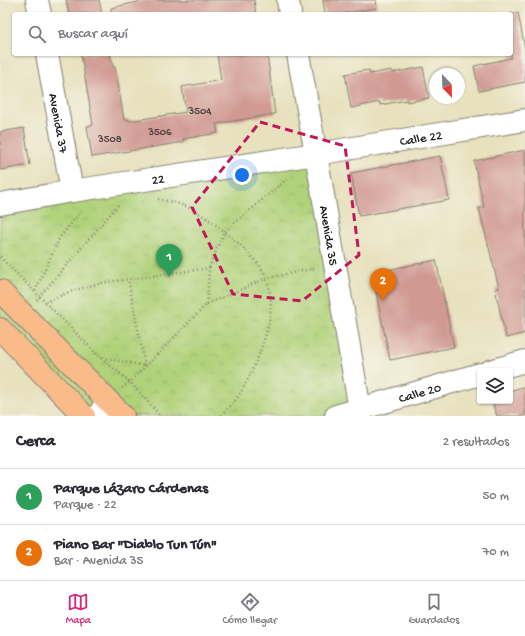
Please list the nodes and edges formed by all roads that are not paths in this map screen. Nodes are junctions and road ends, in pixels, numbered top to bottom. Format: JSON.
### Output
{"nodes":[{"id":1,"x":37,"y":0,"type":"edge"},
{"id":2,"x":288,"y":0,"type":"edge"},
{"id":3,"x":40,"y":12,"type":"edge"},
{"id":4,"x":290,"y":12,"type":"edge"},
{"id":5,"x":47,"y":56,"type":"edge"},
{"id":6,"x":298,"y":56,"type":"edge"},
{"id":7,"x":525,"y":120,"type":"edge"},
{"id":8,"x":316,"y":154,"type":"junction"},
{"id":9,"x":72,"y":191,"type":"junction"},
{"id":10,"x":0,"y":204,"type":"edge"},
{"id":11,"x":0,"y":291,"type":"edge"},
{"id":12,"x":0,"y":329,"type":"edge"},
{"id":13,"x":525,"y":361,"type":"edge"},
{"id":14,"x":500,"y":368,"type":"edge"},
{"id":15,"x":477,"y":375,"type":"edge"},
{"id":16,"x":103,"y":408,"type":"edge"},
{"id":17,"x":360,"y":412,"type":"edge"},
{"id":18,"x":84,"y":416,"type":"edge"},
{"id":19,"x":124,"y":416,"type":"edge"},
{"id":20,"x":336,"y":416,"type":"edge"}],
"edges":[{"from":1,"to":3,"type":"street"},
{"from":2,"to":4,"type":"street"},
{"from":5,"to":9,"type":"street","name":"Avenida 37"},
{"from":6,"to":8,"type":"street","name":"Avenida 35"},
{"from":7,"to":8,"type":"street","name":"Calle 22"},
{"from":8,"to":9,"type":"street","name":"22"},
{"from":8,"to":17,"type":"street","name":"Avenida 35"},
{"from":9,"to":10,"type":"street","name":"22"},
{"from":11,"to":16,"type":"main road"},
{"from":12,"to":18,"type":"main road"},
{"from":13,"to":14,"type":"street"},
{"from":15,"to":17,"type":"street","name":"Calle 20"},
{"from":16,"to":19,"type":"main road"},
{"from":17,"to":20,"type":"street","name":"Calle 20"}]}
